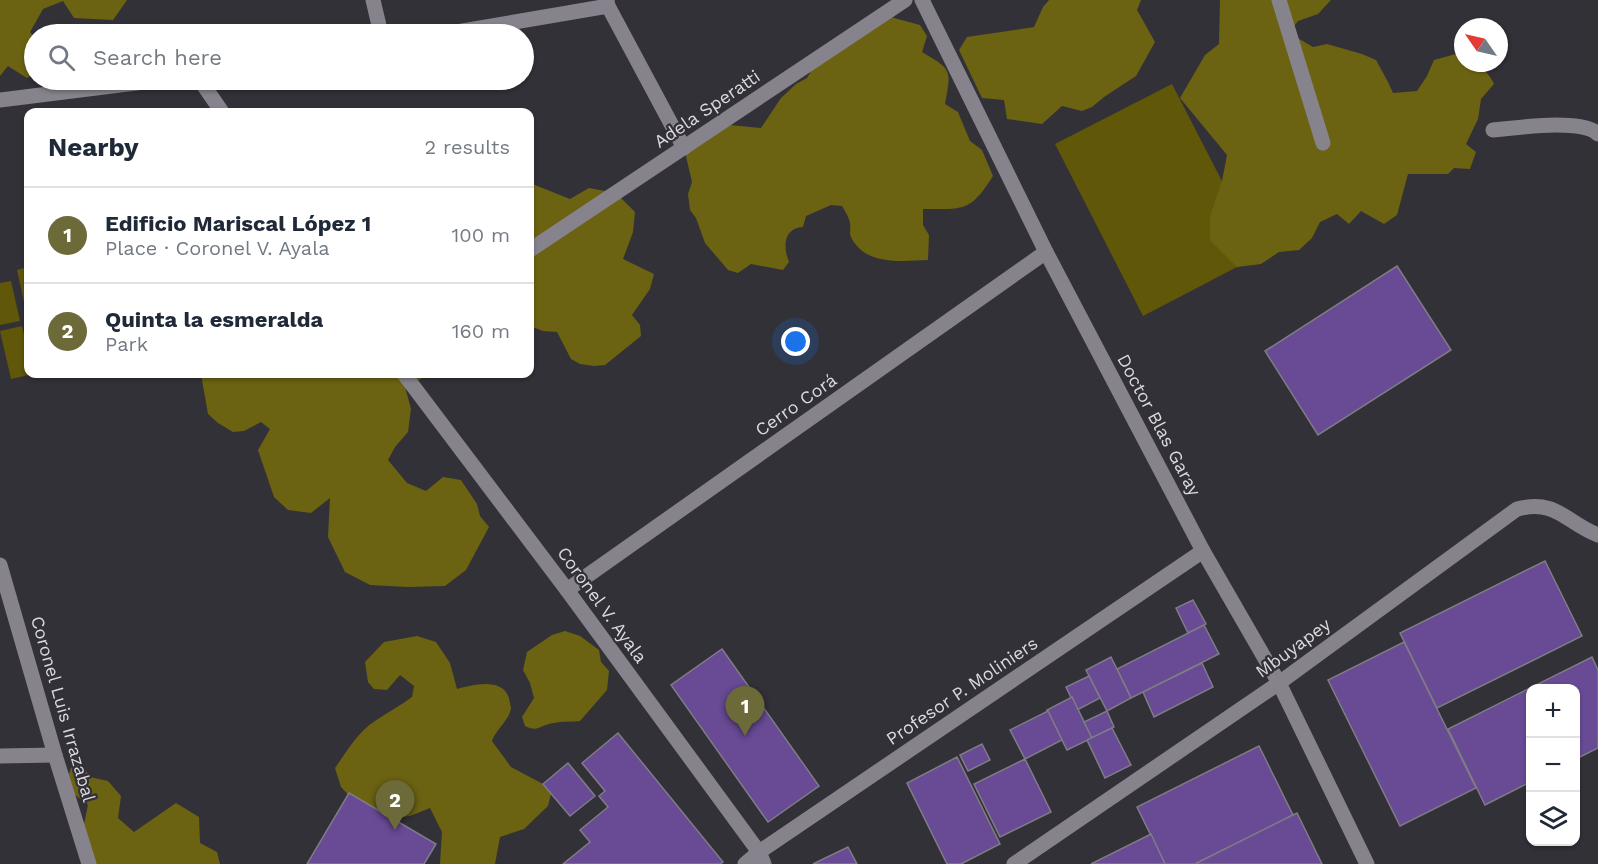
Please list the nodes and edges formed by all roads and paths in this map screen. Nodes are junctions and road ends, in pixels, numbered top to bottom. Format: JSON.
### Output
{"nodes":[{"id":1,"x":373,"y":0,"type":"edge"},
{"id":2,"x":905,"y":0,"type":"edge"},
{"id":3,"x":922,"y":0,"type":"edge"},
{"id":4,"x":1279,"y":0,"type":"edge"},
{"id":5,"x":607,"y":3,"type":"edge"},
{"id":6,"x":379,"y":24,"type":"edge"},
{"id":7,"x":497,"y":24,"type":"edge"},
{"id":8,"x":80,"y":90,"type":"edge"},
{"id":9,"x":207,"y":90,"type":"edge"},
{"id":10,"x":0,"y":100,"type":"edge"},
{"id":11,"x":219,"y":108,"type":"edge"},
{"id":12,"x":1493,"y":130,"type":"dead end"},
{"id":13,"x":1598,"y":134,"type":"edge"},
{"id":14,"x":1323,"y":143,"type":"dead end"},
{"id":15,"x":684,"y":147,"type":"junction"},
{"id":16,"x":534,"y":247,"type":"edge"},
{"id":17,"x":1046,"y":252,"type":"junction"},
{"id":18,"x":407,"y":378,"type":"edge"},
{"id":19,"x":1598,"y":535,"type":"edge"},
{"id":20,"x":1203,"y":551,"type":"junction"},
{"id":21,"x":0,"y":565,"type":"edge"},
{"id":22,"x":567,"y":590,"type":"junction"},
{"id":23,"x":1279,"y":683,"type":"junction"},
{"id":24,"x":55,"y":755,"type":"junction"},
{"id":25,"x":0,"y":756,"type":"edge"},
{"id":26,"x":762,"y":858,"type":"edge"},
{"id":27,"x":89,"y":864,"type":"edge"},
{"id":28,"x":745,"y":864,"type":"edge"},
{"id":29,"x":1014,"y":864,"type":"edge"},
{"id":30,"x":1367,"y":864,"type":"edge"}],
"edges":[{"from":1,"to":6,"type":"street"},
{"from":2,"to":15,"type":"street","name":"Adela Speratti"},
{"from":3,"to":17,"type":"street","name":"Doctor Blas Garay"},
{"from":4,"to":14,"type":"street"},
{"from":5,"to":7,"type":"street"},
{"from":5,"to":15,"type":"street"},
{"from":8,"to":10,"type":"street"},
{"from":9,"to":11,"type":"street"},
{"from":12,"to":13,"type":"street"},
{"from":15,"to":16,"type":"street","name":"Adela Speratti"},
{"from":17,"to":20,"type":"street","name":"Doctor Blas Garay"},
{"from":17,"to":22,"type":"street","name":"Cerro Corá"},
{"from":18,"to":22,"type":"street","name":"Coronel V. Ayala"},
{"from":19,"to":23,"type":"street","name":"Mbuyapey"},
{"from":20,"to":23,"type":"street","name":"Doctor Blas Garay"},
{"from":20,"to":26,"type":"street","name":"Profesor P. Moliniers"},
{"from":21,"to":24,"type":"street","name":"Coronel Luis Irrazabal"},
{"from":22,"to":26,"type":"street","name":"Coronel V. Ayala"},
{"from":23,"to":29,"type":"street","name":"Mbuyapey"},
{"from":23,"to":30,"type":"street","name":"Doctor Blas Garay"},
{"from":24,"to":25,"type":"street"},
{"from":24,"to":27,"type":"street","name":"Coronel Luis Irrazabal"},
{"from":26,"to":28,"type":"street","name":"Profesor P. Moliniers"}]}
